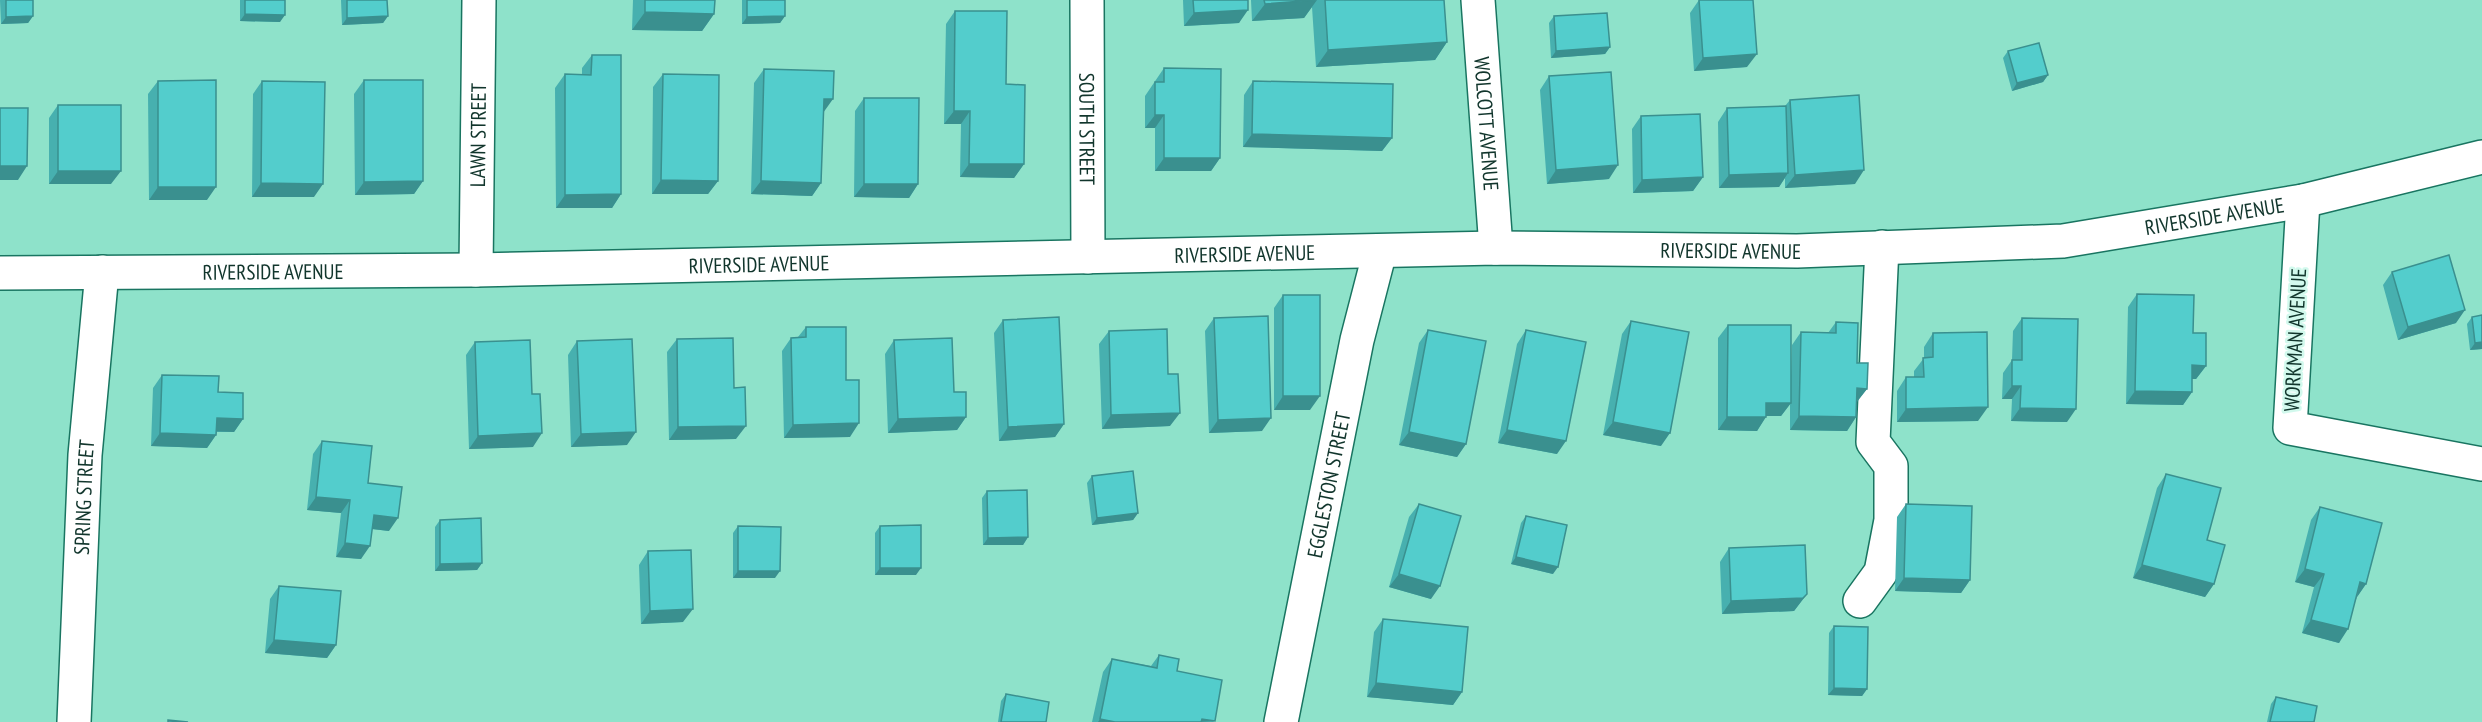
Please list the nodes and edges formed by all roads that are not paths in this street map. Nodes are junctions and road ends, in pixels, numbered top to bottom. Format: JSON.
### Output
{"nodes":[{"id":1,"x":479,"y":0,"type":"edge"},
{"id":2,"x":1088,"y":0,"type":"edge"},
{"id":3,"x":1478,"y":0,"type":"edge"},
{"id":4,"x":2482,"y":158,"type":"edge"},
{"id":5,"x":2303,"y":201,"type":"junction"},
{"id":6,"x":1882,"y":247,"type":"junction"},
{"id":7,"x":1496,"y":248,"type":"junction"},
{"id":8,"x":1380,"y":251,"type":"junction"},
{"id":9,"x":1088,"y":258,"type":"junction"},
{"id":10,"x":476,"y":270,"type":"junction"},
{"id":11,"x":102,"y":272,"type":"junction"},
{"id":12,"x":0,"y":273,"type":"edge"},
{"id":13,"x":2482,"y":464,"type":"edge"},
{"id":14,"x":1860,"y":601,"type":"dead end"},
{"id":15,"x":74,"y":722,"type":"edge"},
{"id":16,"x":1281,"y":722,"type":"edge"}],
"edges":[{"from":1,"to":10,"type":"street","name":"LAWN STREET"},
{"from":2,"to":9,"type":"street","name":"SOUTH STREET"},
{"from":3,"to":7,"type":"street","name":"WOLCOTT AVENUE"},
{"from":4,"to":5,"type":"street","name":"RIVERSIDE AVENUE"},
{"from":5,"to":6,"type":"street","name":"RIVERSIDE AVENUE"},
{"from":5,"to":13,"type":"street","name":"WORKMAN AVENUE"},
{"from":6,"to":7,"type":"street","name":"RIVERSIDE AVENUE"},
{"from":6,"to":14,"type":"street"},
{"from":7,"to":8,"type":"street","name":"RIVERSIDE AVENUE"},
{"from":8,"to":9,"type":"street","name":"RIVERSIDE AVENUE"},
{"from":8,"to":16,"type":"street","name":"EGGLESTON STREET"},
{"from":9,"to":10,"type":"street","name":"RIVERSIDE AVENUE"},
{"from":10,"to":11,"type":"street","name":"RIVERSIDE AVENUE"},
{"from":11,"to":12,"type":"street","name":"RIVERSIDE AVENUE"},
{"from":11,"to":15,"type":"street","name":"SPRING STREET"}]}
